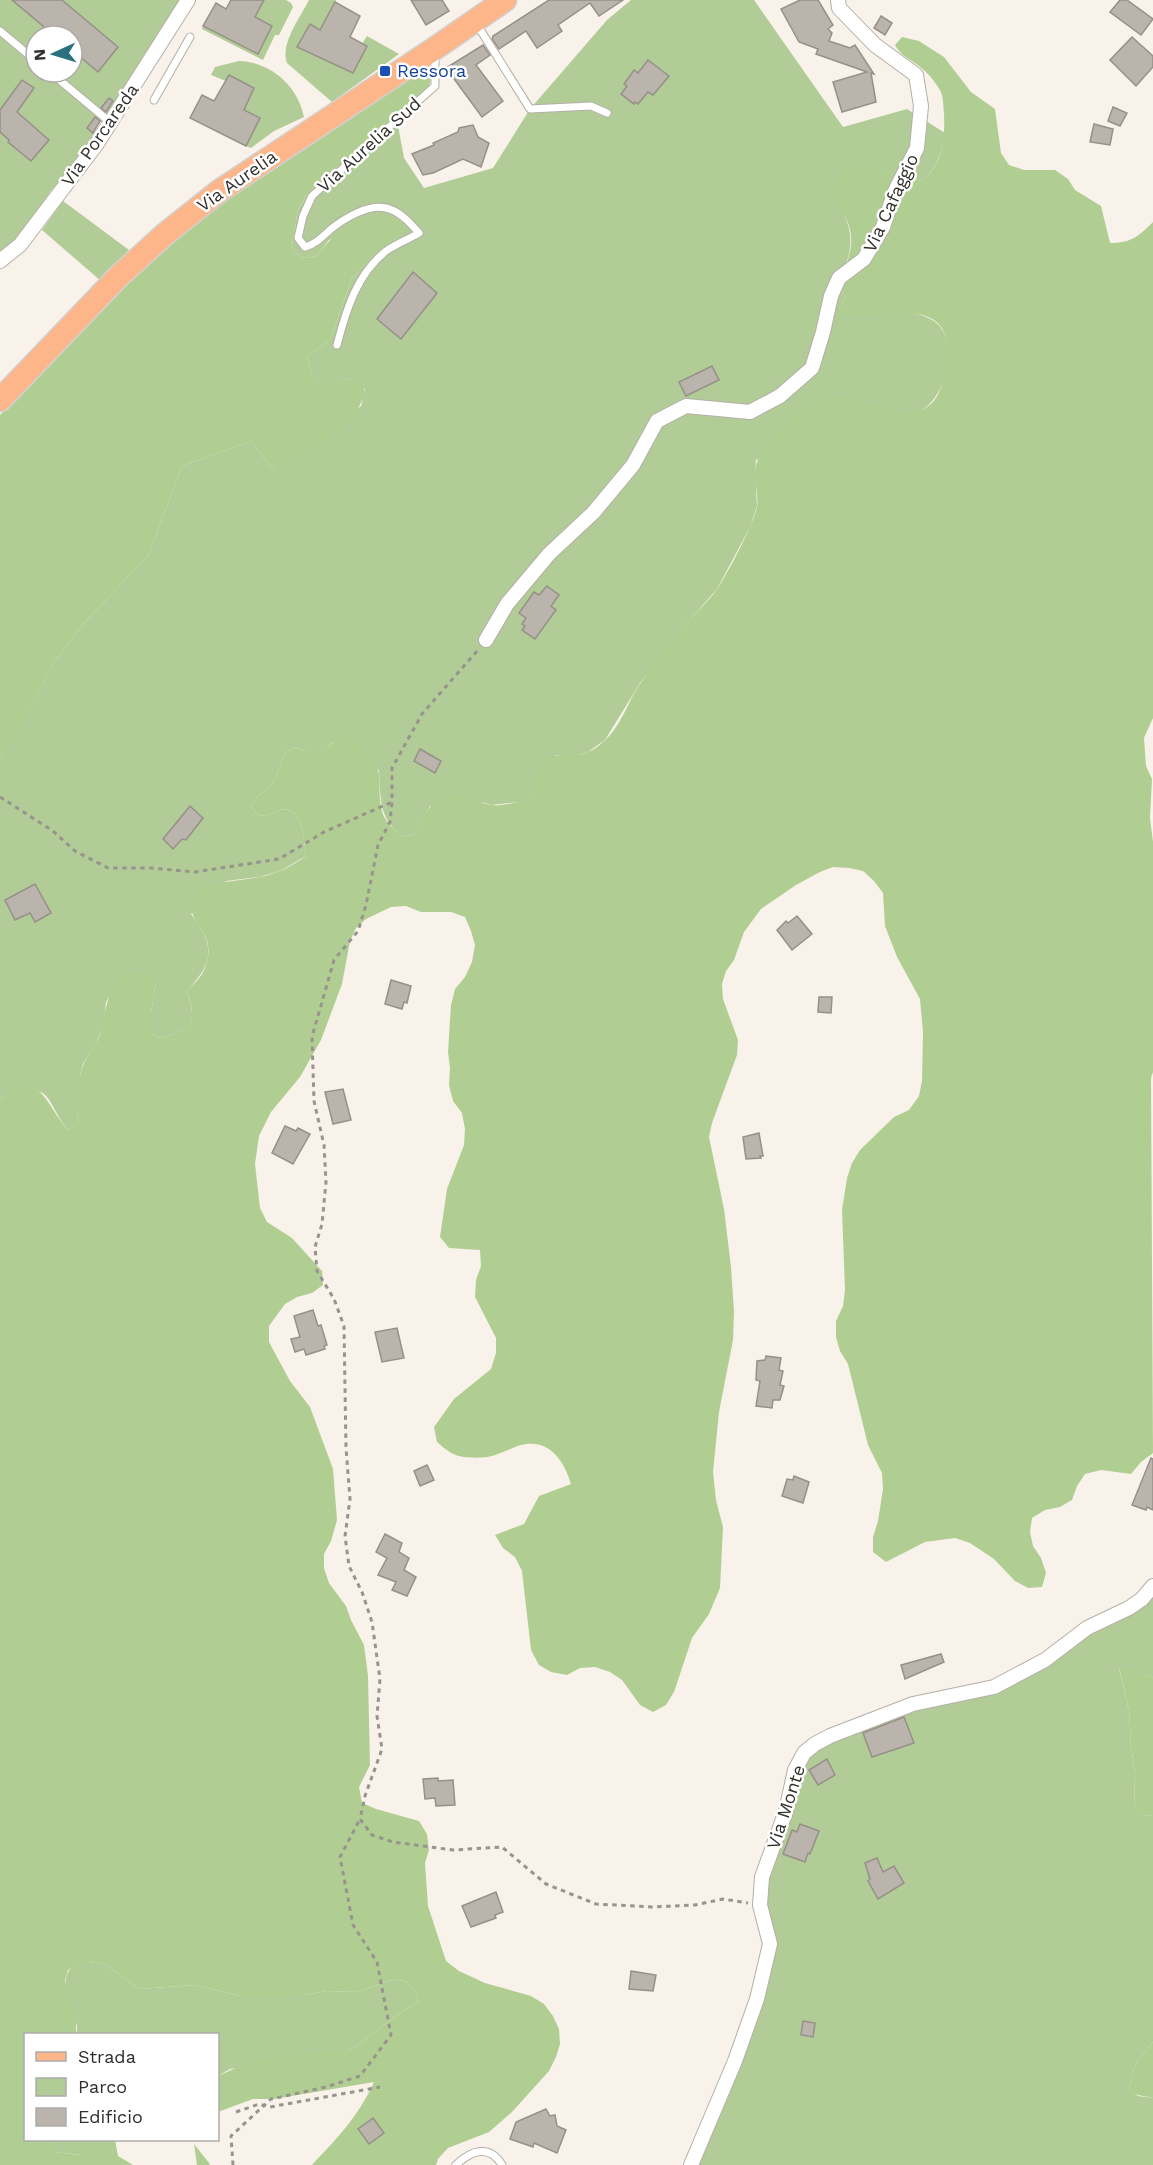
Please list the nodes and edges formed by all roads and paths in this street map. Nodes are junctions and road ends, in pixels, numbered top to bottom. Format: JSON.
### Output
{"nodes":[{"id":1,"x":188,"y":0,"type":"edge"},
{"id":2,"x":505,"y":0,"type":"edge"},
{"id":3,"x":838,"y":0,"type":"edge"},
{"id":4,"x":474,"y":21,"type":"junction"},
{"id":5,"x":0,"y":31,"type":"edge"},
{"id":6,"x":190,"y":37,"type":"dead end"},
{"id":7,"x":434,"y":50,"type":"junction"},
{"id":8,"x":24,"y":51,"type":"edge"},
{"id":9,"x":64,"y":84,"type":"edge"},
{"id":10,"x":154,"y":100,"type":"dead end"},
{"id":11,"x":607,"y":113,"type":"dead end"},
{"id":12,"x":111,"y":123,"type":"junction"},
{"id":13,"x":0,"y":261,"type":"edge"},
{"id":14,"x":337,"y":345,"type":"dead end"},
{"id":15,"x":0,"y":400,"type":"edge"},
{"id":16,"x":486,"y":640,"type":"joint"},
{"id":17,"x":0,"y":797,"type":"edge"},
{"id":18,"x":392,"y":802,"type":"junction"},
{"id":19,"x":1153,"y":1586,"type":"edge"},
{"id":20,"x":360,"y":1819,"type":"junction"},
{"id":21,"x":760,"y":1905,"type":"junction"},
{"id":22,"x":380,"y":2087,"type":"dead end"},
{"id":23,"x":265,"y":2105,"type":"junction"},
{"id":24,"x":236,"y":2112,"type":"dead end"},
{"id":25,"x":233,"y":2165,"type":"edge"},
{"id":26,"x":456,"y":2165,"type":"edge"},
{"id":27,"x":502,"y":2165,"type":"edge"},
{"id":28,"x":691,"y":2165,"type":"edge"}],
"edges":[{"from":1,"to":12,"type":"street","name":"Via Porcareda"},
{"from":2,"to":4,"type":"main road","name":"Via Aurelia"},
{"from":3,"to":16,"type":"street","name":"Via Cafaggio"},
{"from":4,"to":7,"type":"main road","name":"Via Aurelia"},
{"from":4,"to":11,"type":"lane"},
{"from":5,"to":8,"type":"lane"},
{"from":6,"to":10,"type":"lane"},
{"from":7,"to":14,"type":"lane","name":"Via Aurelia Sud"},
{"from":7,"to":15,"type":"main road","name":"Via Aurelia"},
{"from":9,"to":12,"type":"lane"},
{"from":12,"to":13,"type":"street","name":"Via Porcareda"},
{"from":16,"to":18,"type":"path"},
{"from":17,"to":18,"type":"path"},
{"from":18,"to":20,"type":"path"},
{"from":19,"to":21,"type":"street","name":"Via Monte"},
{"from":20,"to":21,"type":"path"},
{"from":20,"to":23,"type":"path"},
{"from":21,"to":28,"type":"street","name":"Via Monte"},
{"from":22,"to":23,"type":"path"},
{"from":23,"to":24,"type":"path"},
{"from":23,"to":25,"type":"path"},
{"from":26,"to":27,"type":"lane"}]}
